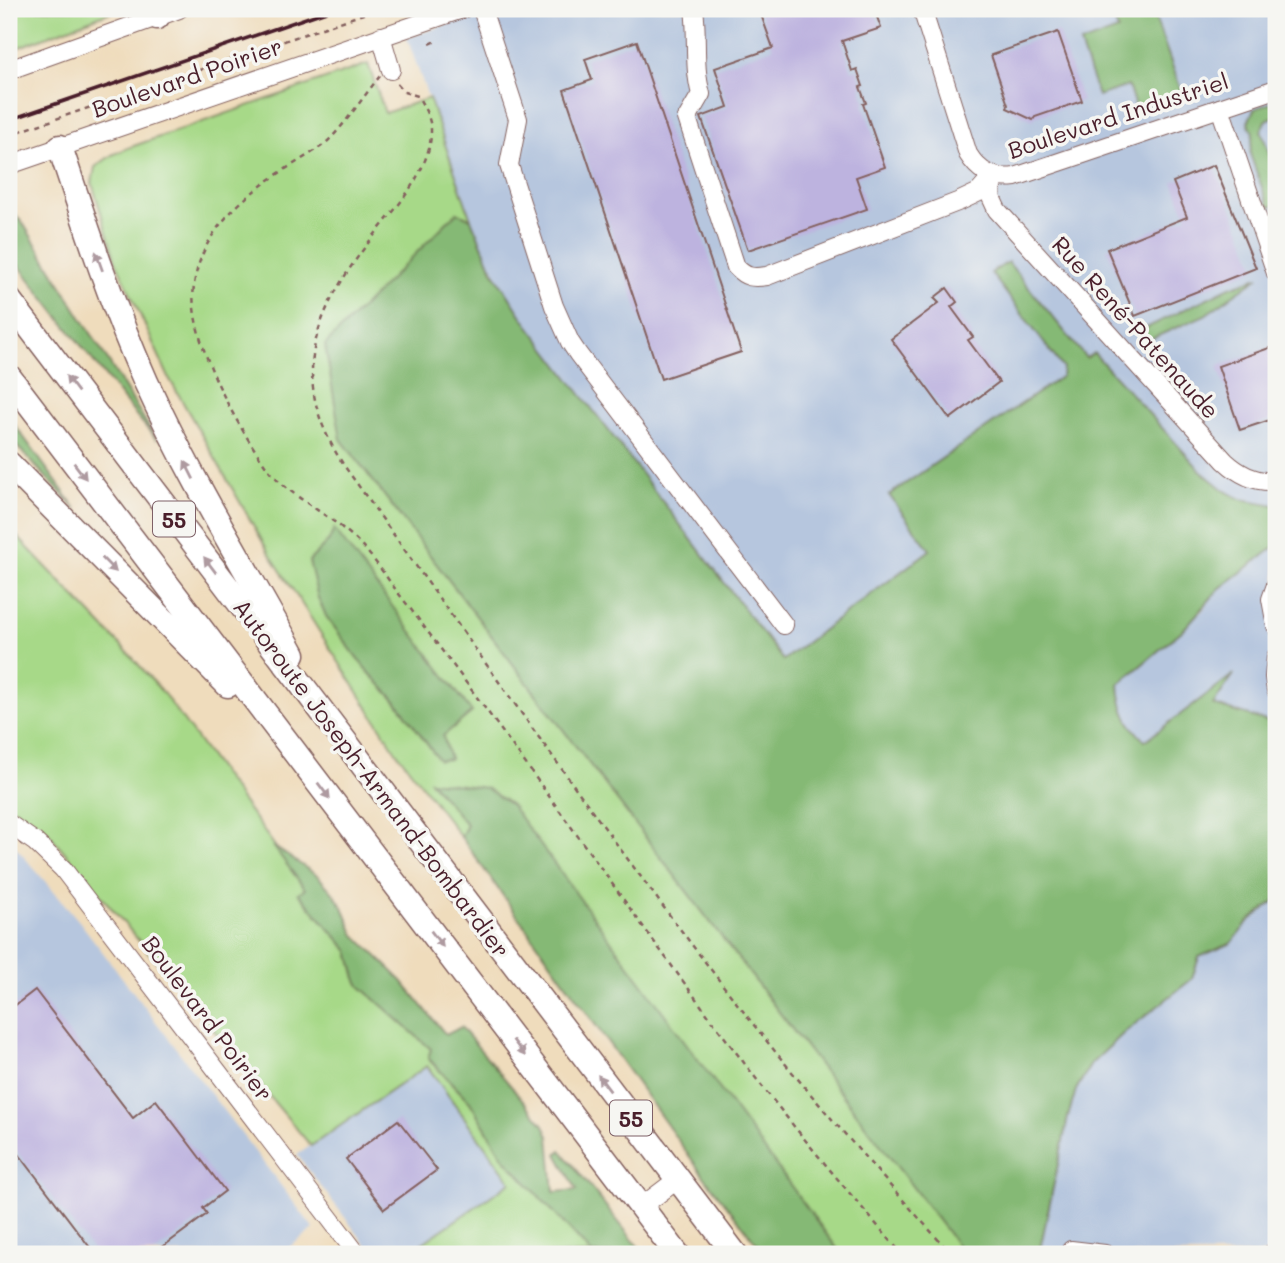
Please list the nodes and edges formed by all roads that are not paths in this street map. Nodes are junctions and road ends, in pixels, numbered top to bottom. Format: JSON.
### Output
{"nodes":[{"id":1,"x":462,"y":9,"type":"edge"},
{"id":2,"x":482,"y":9,"type":"edge"},
{"id":3,"x":694,"y":9,"type":"edge"},
{"id":4,"x":922,"y":9,"type":"edge"},
{"id":5,"x":163,"y":11,"type":"edge"},
{"id":6,"x":381,"y":36,"type":"junction"},
{"id":7,"x":9,"y":70,"type":"edge"},
{"id":8,"x":391,"y":70,"type":"road end"},
{"id":9,"x":1276,"y":89,"type":"edge"},
{"id":10,"x":1220,"y":108,"type":"junction"},
{"id":11,"x":60,"y":147,"type":"junction"},
{"id":12,"x":9,"y":164,"type":"edge"},
{"id":13,"x":993,"y":176,"type":"junction"},
{"id":14,"x":1276,"y":273,"type":"edge"},
{"id":15,"x":9,"y":300,"type":"edge"},
{"id":16,"x":9,"y":377,"type":"edge"},
{"id":17,"x":9,"y":464,"type":"edge"},
{"id":18,"x":1276,"y":481,"type":"edge"},
{"id":19,"x":1276,"y":585,"type":"edge"},
{"id":20,"x":783,"y":625,"type":"dead end"},
{"id":21,"x":1276,"y":626,"type":"edge"},
{"id":22,"x":1276,"y":657,"type":"edge"},
{"id":23,"x":1276,"y":690,"type":"edge"},
{"id":24,"x":283,"y":737,"type":"junction"},
{"id":25,"x":340,"y":737,"type":"junction"},
{"id":26,"x":9,"y":824,"type":"edge"},
{"id":27,"x":678,"y":1179,"type":"junction"},
{"id":28,"x":641,"y":1207,"type":"junction"},
{"id":29,"x":1071,"y":1250,"type":"dead end"},
{"id":30,"x":1276,"y":1250,"type":"edge"},
{"id":31,"x":357,"y":1254,"type":"edge"},
{"id":32,"x":677,"y":1254,"type":"edge"},
{"id":33,"x":735,"y":1254,"type":"edge"},
{"id":34,"x":1105,"y":1254,"type":"edge"},
{"id":35,"x":1272,"y":1254,"type":"edge"}],
"edges":[{"from":1,"to":6,"type":"street","name":"Boulevard Poirier"},
{"from":2,"to":20,"type":"street"},
{"from":3,"to":13,"type":"street"},
{"from":4,"to":13,"type":"street","name":"Boulevard Industriel"},
{"from":5,"to":7,"type":"street"},
{"from":6,"to":8,"type":"street"},
{"from":6,"to":11,"type":"street","name":"Boulevard Poirier"},
{"from":9,"to":10,"type":"street","name":"Boulevard Industriel"},
{"from":10,"to":13,"type":"street","name":"Boulevard Industriel"},
{"from":10,"to":14,"type":"street"},
{"from":11,"to":12,"type":"street","name":"Boulevard Poirier"},
{"from":25,"to":11,"type":"highway","one_way":true},
{"from":13,"to":18,"type":"street","name":"Rue René-Patenaude"},
{"from":25,"to":15,"type":"highway","name":"Autoroute Joseph-Armand-Bombardier","number":"55","one_way":true},
{"from":16,"to":24,"type":"highway","name":"Autoroute Joseph-Armand-Bombardier","number":"55","one_way":true},
{"from":17,"to":24,"type":"highway","one_way":true},
{"from":19,"to":21,"type":"street"},
{"from":22,"to":23,"type":"street"},
{"from":24,"to":28,"type":"highway","name":"Autoroute Joseph-Armand-Bombardier","number":"55","one_way":true},
{"from":27,"to":25,"type":"highway","name":"Autoroute Joseph-Armand-Bombardier","number":"55","one_way":true},
{"from":26,"to":31,"type":"street","name":"Boulevard Poirier"},
{"from":27,"to":28,"type":"street"},
{"from":27,"to":33,"type":"highway","name":"Autoroute Joseph-Armand-Bombardier","number":"55"},
{"from":28,"to":32,"type":"highway","name":"Autoroute Joseph-Armand-Bombardier","number":"55"},
{"from":29,"to":34,"type":"street"},
{"from":30,"to":35,"type":"street"}]}
